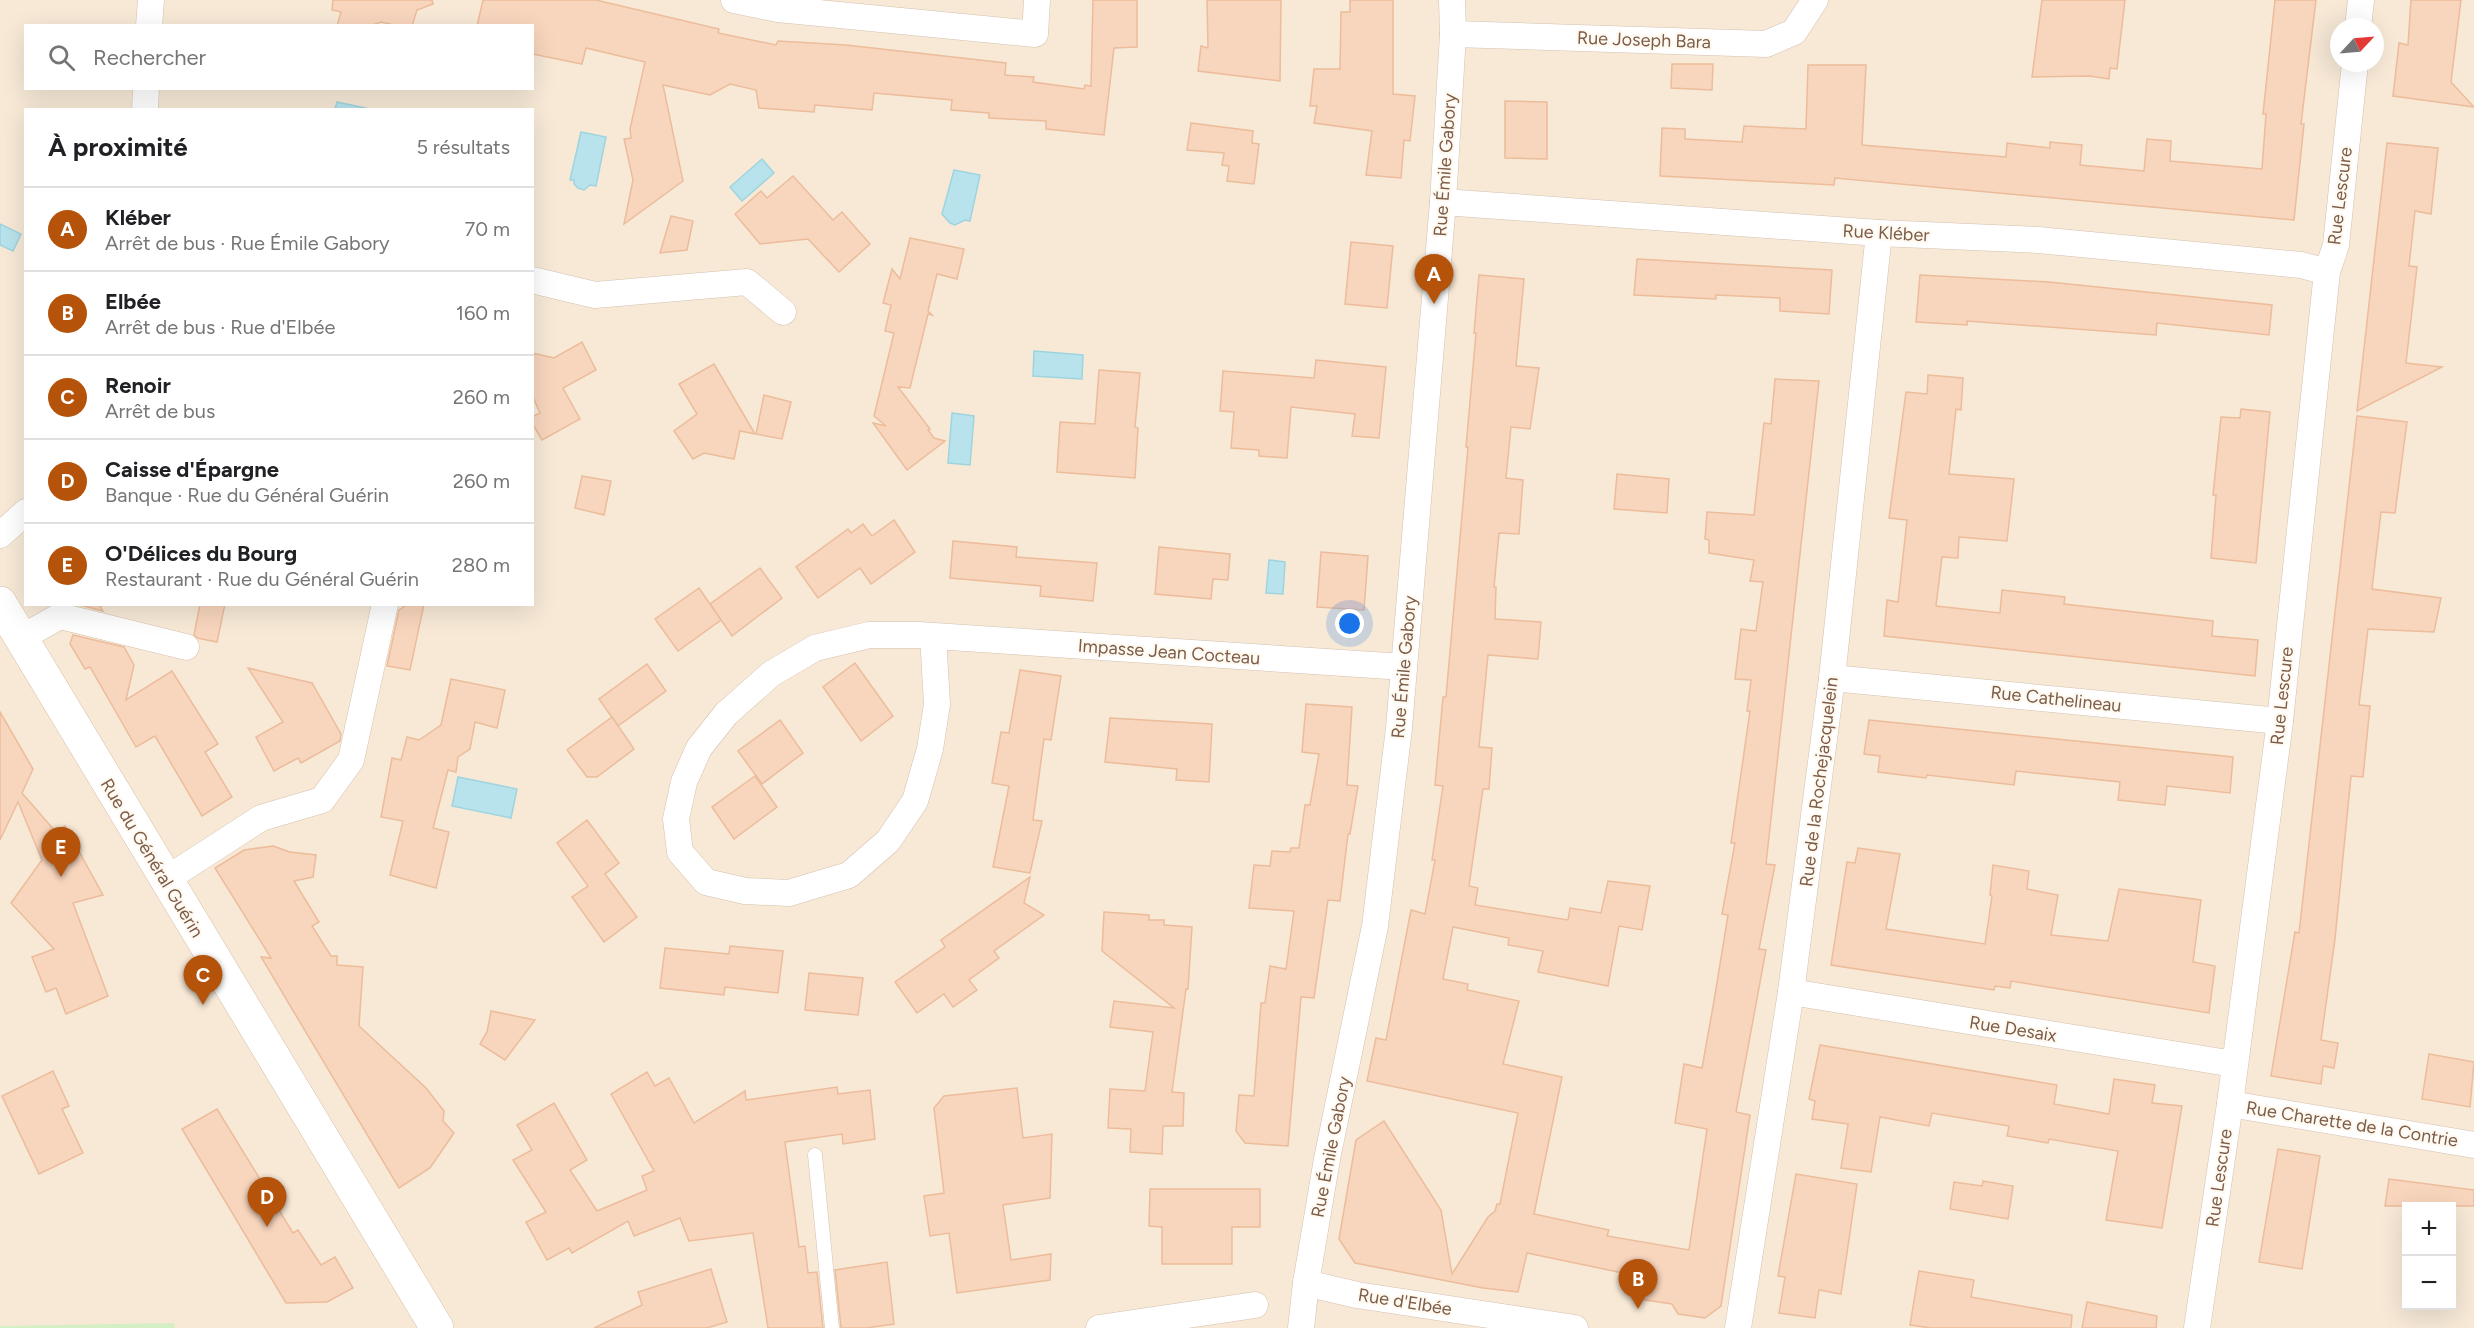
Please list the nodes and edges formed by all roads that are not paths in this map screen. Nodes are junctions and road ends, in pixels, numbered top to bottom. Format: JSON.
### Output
{"nodes":[{"id":1,"x":151,"y":0,"type":"edge"},
{"id":2,"x":734,"y":0,"type":"edge"},
{"id":3,"x":1037,"y":0,"type":"edge"},
{"id":4,"x":1452,"y":0,"type":"edge"},
{"id":5,"x":1815,"y":0,"type":"edge"},
{"id":6,"x":2361,"y":0,"type":"edge"},
{"id":7,"x":2359,"y":18,"type":"edge"},
{"id":8,"x":149,"y":24,"type":"edge"},
{"id":9,"x":1453,"y":34,"type":"junction"},
{"id":10,"x":2354,"y":72,"type":"edge"},
{"id":11,"x":146,"y":90,"type":"edge"},
{"id":12,"x":145,"y":108,"type":"edge"},
{"id":13,"x":1443,"y":202,"type":"junction"},
{"id":14,"x":1879,"y":233,"type":"junction"},
{"id":15,"x":2327,"y":272,"type":"junction"},
{"id":16,"x":534,"y":280,"type":"edge"},
{"id":17,"x":783,"y":312,"type":"dead end"},
{"id":18,"x":24,"y":514,"type":"edge"},
{"id":19,"x":0,"y":535,"type":"edge"},
{"id":20,"x":0,"y":603,"type":"edge"},
{"id":21,"x":385,"y":606,"type":"edge"},
{"id":22,"x":933,"y":636,"type":"junction"},
{"id":23,"x":21,"y":638,"type":"junction"},
{"id":24,"x":186,"y":647,"type":"dead end"},
{"id":25,"x":1404,"y":667,"type":"junction"},
{"id":26,"x":1832,"y":678,"type":"junction"},
{"id":27,"x":2280,"y":721,"type":"junction"},
{"id":28,"x":165,"y":880,"type":"junction"},
{"id":29,"x":1791,"y":992,"type":"junction"},
{"id":30,"x":2234,"y":1064,"type":"junction"},
{"id":31,"x":2230,"y":1104,"type":"junction"},
{"id":32,"x":2474,"y":1144,"type":"edge"},
{"id":33,"x":815,"y":1155,"type":"dead end"},
{"id":34,"x":1306,"y":1283,"type":"junction"},
{"id":35,"x":1255,"y":1305,"type":"dead end"},
{"id":36,"x":437,"y":1328,"type":"edge"},
{"id":37,"x":832,"y":1328,"type":"edge"},
{"id":38,"x":1099,"y":1328,"type":"edge"},
{"id":39,"x":1301,"y":1328,"type":"edge"},
{"id":40,"x":1575,"y":1328,"type":"edge"},
{"id":41,"x":1738,"y":1328,"type":"edge"},
{"id":42,"x":2197,"y":1328,"type":"edge"}],
"edges":[{"from":1,"to":8,"type":"street"},
{"from":2,"to":3,"type":"street"},
{"from":4,"to":9,"type":"street","name":"Rue Émile Gabory"},
{"from":5,"to":9,"type":"street","name":"Rue Joseph Bara"},
{"from":6,"to":7,"type":"street"},
{"from":9,"to":13,"type":"street","name":"Rue Émile Gabory"},
{"from":10,"to":15,"type":"street","name":"Rue Lescure"},
{"from":11,"to":12,"type":"street"},
{"from":13,"to":14,"type":"street","name":"Rue Kléber"},
{"from":13,"to":25,"type":"street","name":"Rue Émile Gabory"},
{"from":14,"to":15,"type":"street","name":"Rue Kléber"},
{"from":14,"to":26,"type":"street","name":"Rue de la Rochejacquelein"},
{"from":15,"to":27,"type":"street","name":"Rue Lescure"},
{"from":16,"to":17,"type":"street"},
{"from":18,"to":19,"type":"street"},
{"from":20,"to":23,"type":"main road","name":"Rue du Général Guérin"},
{"from":21,"to":28,"type":"street"},
{"from":22,"to":22,"type":"street","name":"Impasse Jean Cocteau"},
{"from":22,"to":25,"type":"street","name":"Impasse Jean Cocteau"},
{"from":23,"to":24,"type":"street"},
{"from":23,"to":28,"type":"main road","name":"Rue du Général Guérin"},
{"from":25,"to":34,"type":"street","name":"Rue Émile Gabory"},
{"from":26,"to":27,"type":"street","name":"Rue Cathelineau"},
{"from":26,"to":29,"type":"street","name":"Rue de la Rochejacquelein"},
{"from":27,"to":30,"type":"street","name":"Rue Lescure"},
{"from":28,"to":36,"type":"main road","name":"Rue du Général Guérin"},
{"from":29,"to":30,"type":"street","name":"Rue Desaix"},
{"from":29,"to":41,"type":"street","name":"Rue de la Rochejacquelein"},
{"from":30,"to":31,"type":"street","name":"Rue Lescure"},
{"from":31,"to":32,"type":"street","name":"Rue Charette de la Contrie"},
{"from":31,"to":42,"type":"street","name":"Rue Lescure"},
{"from":33,"to":37,"type":"lane"},
{"from":34,"to":39,"type":"street","name":"Rue Émile Gabory"},
{"from":34,"to":40,"type":"street","name":"Rue d'Elbée"},
{"from":35,"to":38,"type":"street"}]}
